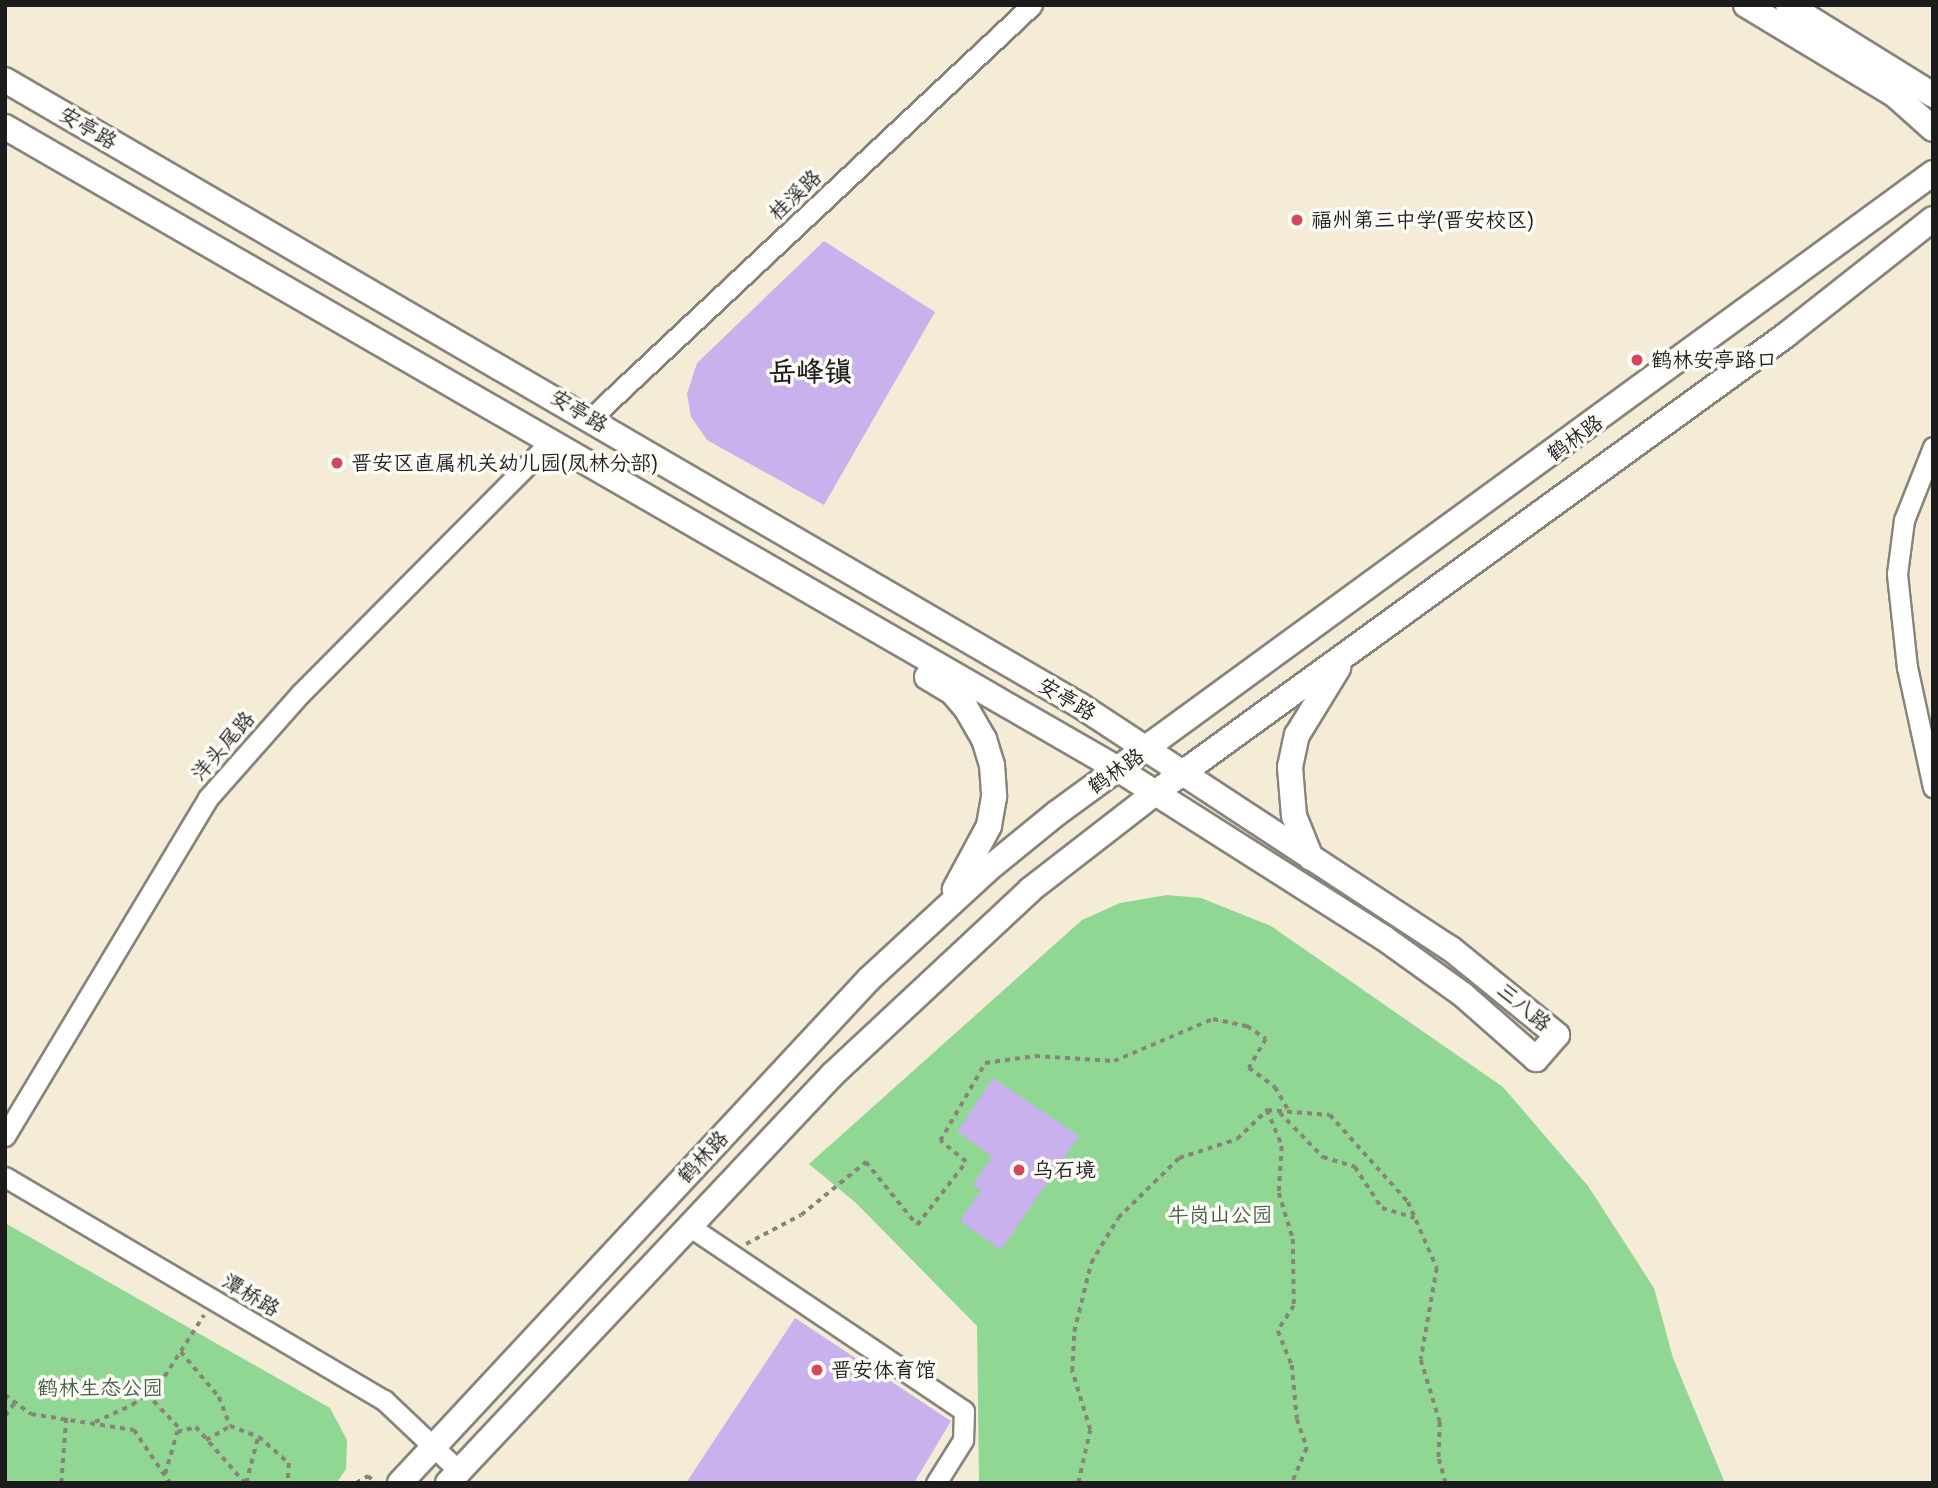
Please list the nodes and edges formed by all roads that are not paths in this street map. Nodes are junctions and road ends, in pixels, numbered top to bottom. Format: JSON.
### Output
{"nodes":[{"id":1,"x":1032,"y":5,"type":"edge"},
{"id":2,"x":1746,"y":5,"type":"edge"},
{"id":3,"x":1788,"y":5,"type":"edge"},
{"id":4,"x":5,"y":80,"type":"edge"},
{"id":5,"x":1933,"y":95,"type":"edge"},
{"id":6,"x":5,"y":127,"type":"edge"},
{"id":7,"x":1933,"y":129,"type":"edge"},
{"id":8,"x":1933,"y":173,"type":"edge"},
{"id":9,"x":1933,"y":219,"type":"edge"},
{"id":10,"x":591,"y":418,"type":"junction"},
{"id":11,"x":550,"y":443,"type":"junction"},
{"id":12,"x":1933,"y":447,"type":"edge"},
{"id":13,"x":784,"y":577,"type":"junction"},
{"id":14,"x":1353,"y":650,"type":"junction"},
{"id":15,"x":1147,"y":749,"type":"junction"},
{"id":16,"x":1118,"y":769,"type":"junction"},
{"id":17,"x":1182,"y":774,"type":"junction"},
{"id":18,"x":1933,"y":788,"type":"edge"},
{"id":19,"x":1155,"y":793,"type":"junction"},
{"id":20,"x":1311,"y":858,"type":"junction"},
{"id":21,"x":941,"y":911,"type":"junction"},
{"id":22,"x":5,"y":1136,"type":"edge"},
{"id":23,"x":5,"y":1177,"type":"edge"},
{"id":24,"x":689,"y":1226,"type":"junction"},
{"id":25,"x":432,"y":1448,"type":"junction"},
{"id":26,"x":454,"y":1477,"type":"edge"},
{"id":27,"x":400,"y":1483,"type":"edge"},
{"id":28,"x":936,"y":1483,"type":"edge"}],
"edges":[{"from":1,"to":10,"type":"street","name":"桂溪路"},
{"from":2,"to":7,"type":"main road"},
{"from":3,"to":5,"type":"main road"},
{"from":4,"to":10,"type":"main road","name":"安亭路"},
{"from":6,"to":11,"type":"main road","name":"安亭路"},
{"from":8,"to":15,"type":"main road","name":"鹤林路"},
{"from":9,"to":14,"type":"main road","name":"鹤林路"},
{"from":10,"to":15,"type":"main road","name":"安亭路"},
{"from":11,"to":13,"type":"main road","name":"安亭路"},
{"from":11,"to":22,"type":"street","name":"洋头尾路"},
{"from":12,"to":18,"type":"street"},
{"from":13,"to":16,"type":"main road","name":"安亭路"},
{"from":13,"to":21,"type":"main road"},
{"from":14,"to":17,"type":"main road","name":"鹤林路"},
{"from":14,"to":20,"type":"main road"},
{"from":15,"to":16,"type":"main road","name":"鹤林路"},
{"from":15,"to":17,"type":"main road","name":"安亭路"},
{"from":16,"to":19,"type":"main road","name":"安亭路"},
{"from":16,"to":21,"type":"main road","name":"鹤林路"},
{"from":17,"to":19,"type":"main road","name":"鹤林路"},
{"from":17,"to":20,"type":"main road","name":"三八路"},
{"from":19,"to":20,"type":"main road","name":"三八路"},
{"from":19,"to":24,"type":"main road","name":"鹤林路"},
{"from":21,"to":25,"type":"main road","name":"鹤林路"},
{"from":23,"to":25,"type":"street","name":"潭桥路"},
{"from":24,"to":26,"type":"main road","name":"鹤林路"},
{"from":24,"to":28,"type":"street"},
{"from":25,"to":26,"type":"street","name":"潭桥路"},
{"from":25,"to":27,"type":"main road","name":"鹤林路"}]}
